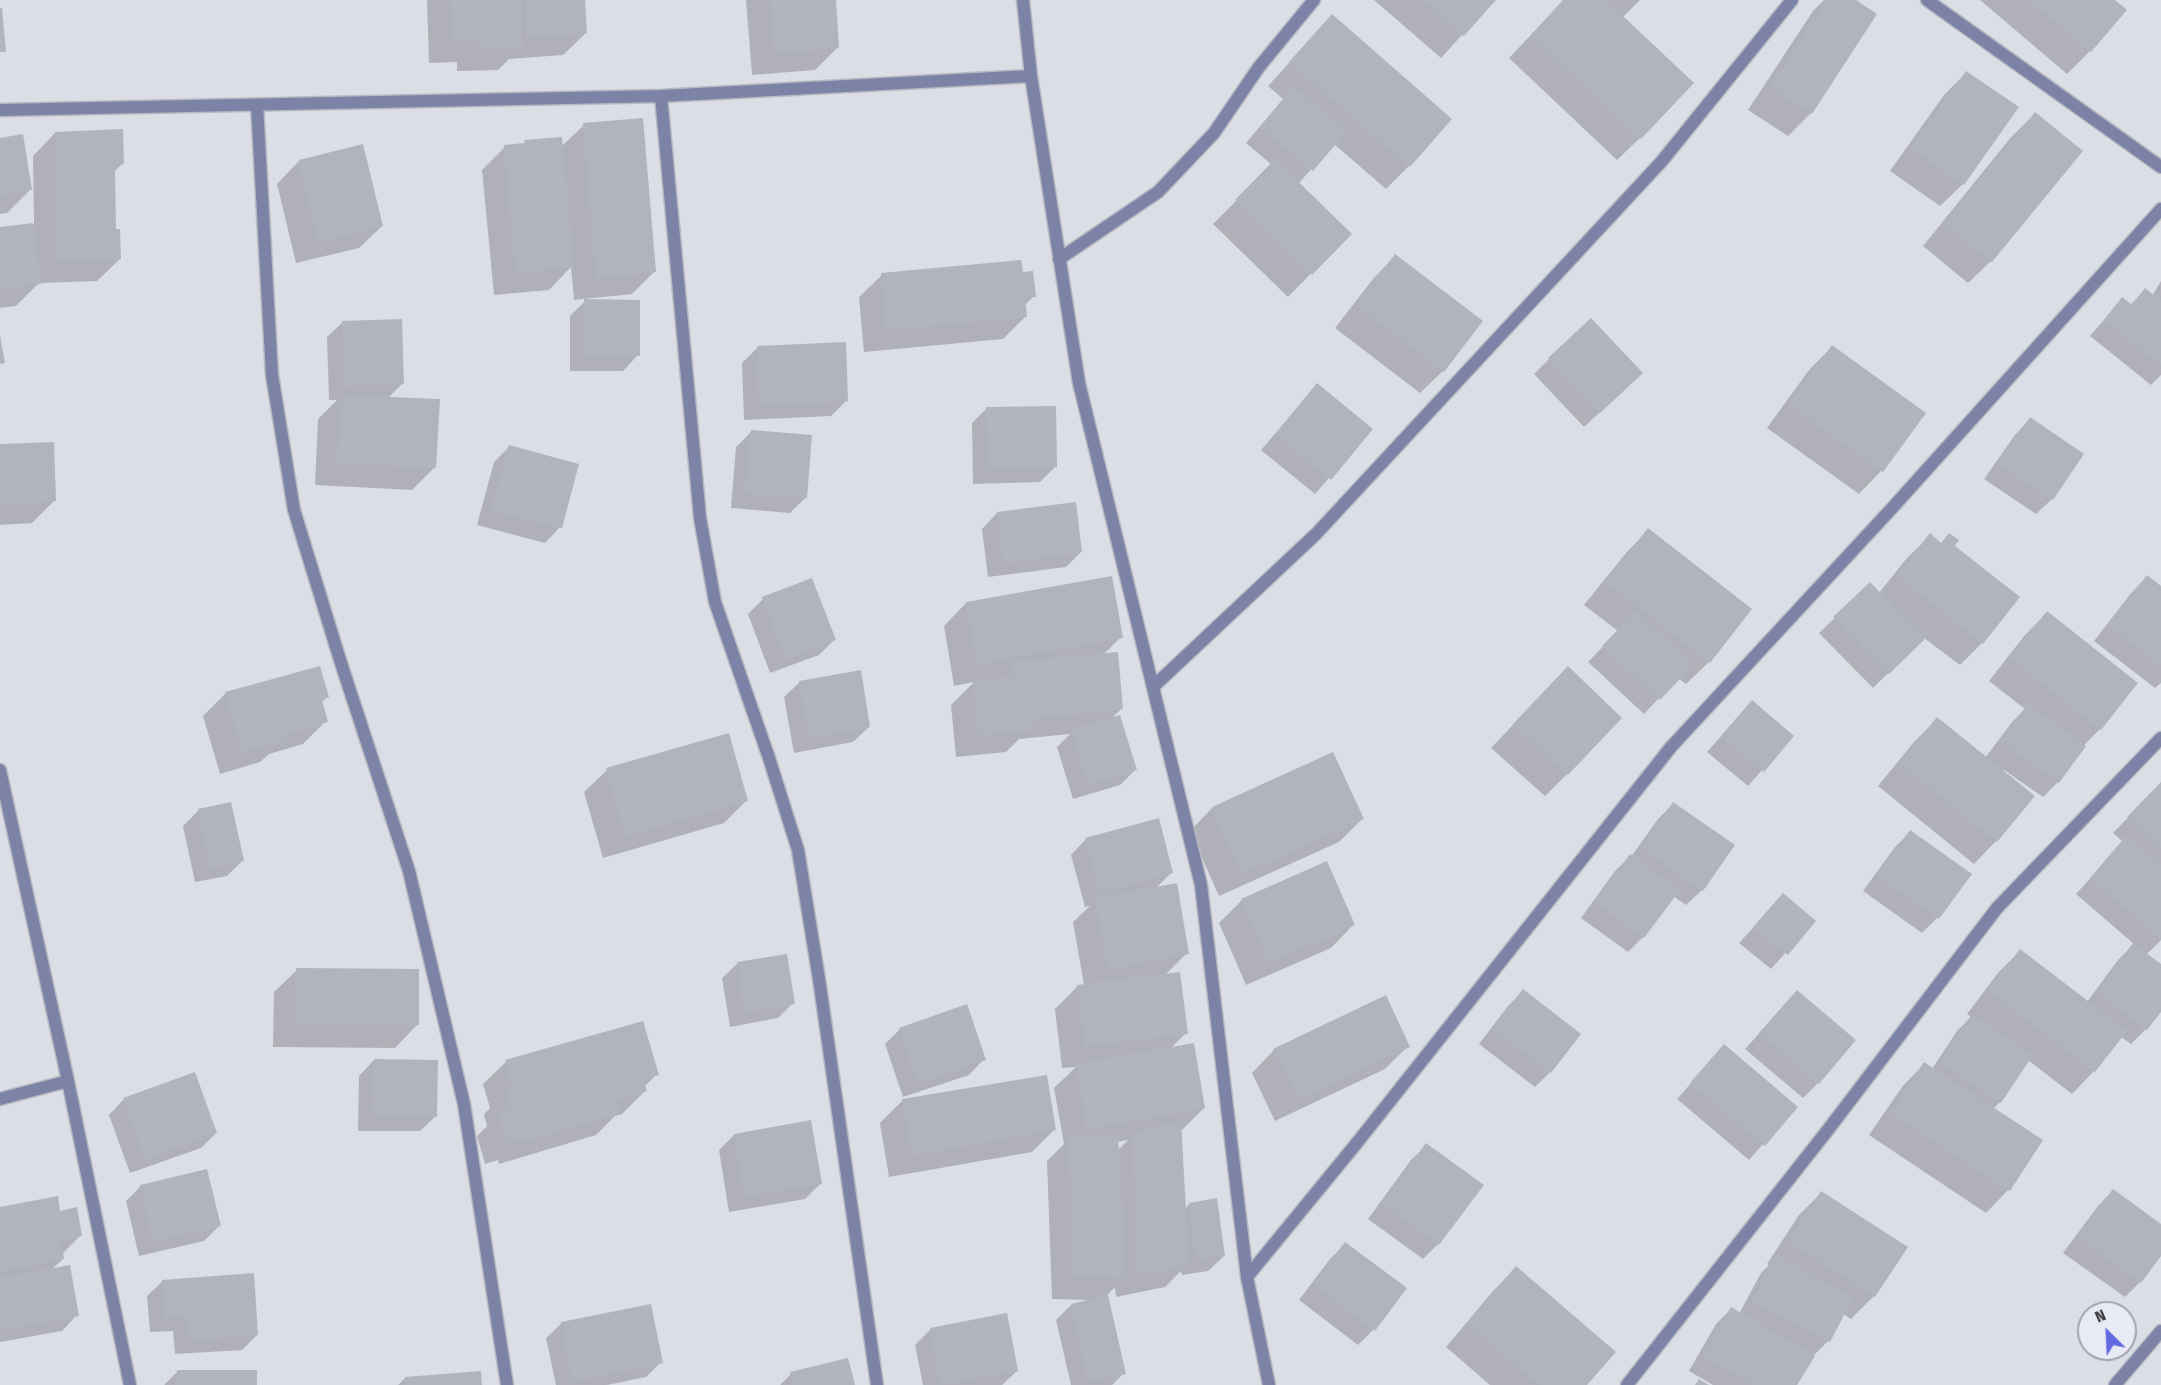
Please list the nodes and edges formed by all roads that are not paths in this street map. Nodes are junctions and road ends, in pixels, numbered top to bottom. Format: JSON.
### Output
{"nodes":[{"id":1,"x":1023,"y":0,"type":"edge"},
{"id":2,"x":1314,"y":0,"type":"edge"},
{"id":3,"x":1792,"y":0,"type":"edge"},
{"id":4,"x":1927,"y":0,"type":"edge"},
{"id":5,"x":1031,"y":76,"type":"junction"},
{"id":6,"x":661,"y":96,"type":"junction"},
{"id":7,"x":257,"y":105,"type":"junction"},
{"id":8,"x":0,"y":110,"type":"edge"},
{"id":9,"x":2161,"y":167,"type":"edge"},
{"id":10,"x":2161,"y":209,"type":"edge"},
{"id":11,"x":1059,"y":259,"type":"junction"},
{"id":12,"x":1154,"y":686,"type":"junction"},
{"id":13,"x":2161,"y":738,"type":"edge"},
{"id":14,"x":1,"y":778,"type":"edge"},
{"id":15,"x":68,"y":1081,"type":"junction"},
{"id":16,"x":0,"y":1099,"type":"edge"},
{"id":17,"x":1247,"y":1277,"type":"junction"},
{"id":18,"x":2161,"y":1331,"type":"edge"},
{"id":19,"x":130,"y":1385,"type":"edge"},
{"id":20,"x":507,"y":1385,"type":"edge"},
{"id":21,"x":877,"y":1385,"type":"edge"},
{"id":22,"x":1269,"y":1385,"type":"edge"},
{"id":23,"x":1628,"y":1385,"type":"edge"},
{"id":24,"x":2115,"y":1385,"type":"edge"}],
"edges":[{"from":1,"to":5,"type":"street"},
{"from":2,"to":11,"type":"street"},
{"from":3,"to":12,"type":"street"},
{"from":4,"to":9,"type":"street"},
{"from":5,"to":6,"type":"street"},
{"from":5,"to":11,"type":"street"},
{"from":6,"to":7,"type":"street"},
{"from":6,"to":21,"type":"street"},
{"from":7,"to":8,"type":"street"},
{"from":7,"to":20,"type":"street"},
{"from":10,"to":17,"type":"street"},
{"from":11,"to":12,"type":"street"},
{"from":12,"to":17,"type":"street"},
{"from":13,"to":23,"type":"street"},
{"from":14,"to":15,"type":"street"},
{"from":15,"to":16,"type":"street"},
{"from":15,"to":19,"type":"street"},
{"from":17,"to":22,"type":"street"},
{"from":18,"to":24,"type":"street"}]}
